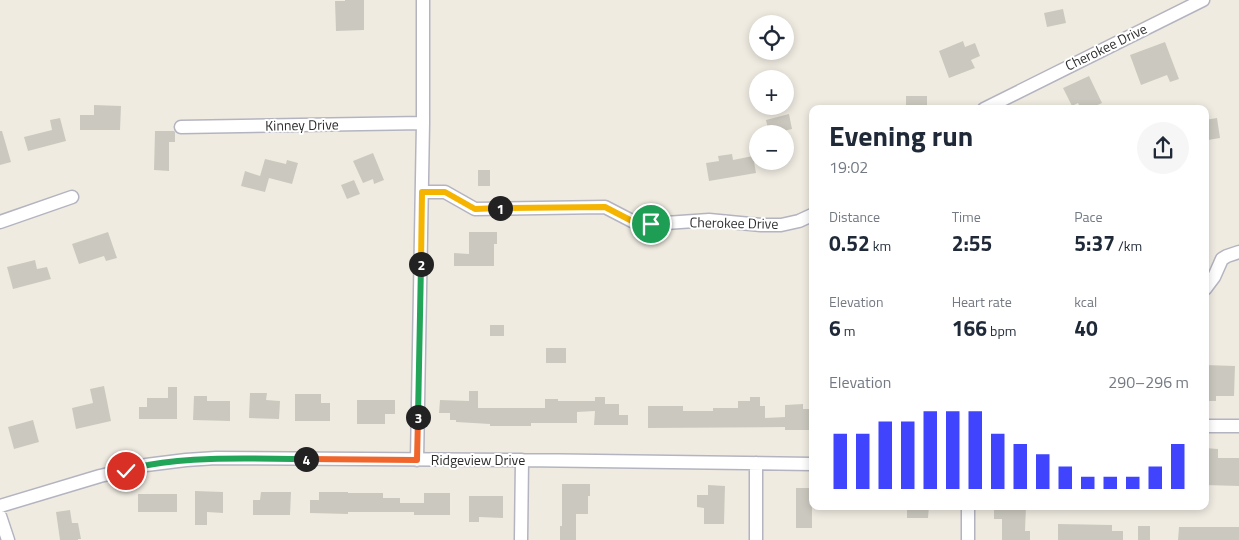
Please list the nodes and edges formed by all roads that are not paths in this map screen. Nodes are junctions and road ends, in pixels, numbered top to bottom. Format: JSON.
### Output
{"nodes":[{"id":1,"x":423,"y":0,"type":"edge"},
{"id":2,"x":1203,"y":0,"type":"edge"},
{"id":3,"x":992,"y":105,"type":"edge"},
{"id":4,"x":423,"y":123,"type":"junction"},
{"id":5,"x":181,"y":127,"type":"dead end"},
{"id":6,"x":422,"y":192,"type":"junction"},
{"id":7,"x":72,"y":197,"type":"dead end"},
{"id":8,"x":809,"y":217,"type":"edge"},
{"id":9,"x":0,"y":222,"type":"edge"},
{"id":10,"x":1239,"y":252,"type":"edge"},
{"id":11,"x":1209,"y":284,"type":"edge"},
{"id":12,"x":1209,"y":426,"type":"edge"},
{"id":13,"x":1239,"y":426,"type":"edge"},
{"id":14,"x":417,"y":460,"type":"junction"},
{"id":15,"x":522,"y":460,"type":"junction"},
{"id":16,"x":756,"y":463,"type":"junction"},
{"id":17,"x":809,"y":464,"type":"edge"},
{"id":18,"x":0,"y":506,"type":"edge"},
{"id":19,"x":968,"y":510,"type":"edge"},
{"id":20,"x":0,"y":516,"type":"edge"},
{"id":21,"x":8,"y":540,"type":"edge"},
{"id":22,"x":521,"y":540,"type":"edge"},
{"id":23,"x":756,"y":540,"type":"edge"},
{"id":24,"x":968,"y":540,"type":"edge"}],
"edges":[{"from":1,"to":4,"type":"street"},
{"from":2,"to":3,"type":"street","name":"Cherokee Drive"},
{"from":4,"to":5,"type":"street","name":"Kinney Drive"},
{"from":4,"to":6,"type":"street"},
{"from":6,"to":8,"type":"street","name":"Cherokee Drive"},
{"from":6,"to":14,"type":"street"},
{"from":7,"to":9,"type":"street"},
{"from":10,"to":11,"type":"street"},
{"from":12,"to":13,"type":"street"},
{"from":14,"to":15,"type":"street","name":"Ridgeview Drive"},
{"from":14,"to":18,"type":"street","name":"Ridgeview Drive"},
{"from":15,"to":16,"type":"street","name":"Ridgeview Drive"},
{"from":15,"to":22,"type":"street"},
{"from":16,"to":17,"type":"street","name":"Ridgeview Drive"},
{"from":16,"to":23,"type":"street"},
{"from":19,"to":24,"type":"street"},
{"from":20,"to":21,"type":"street"}]}
